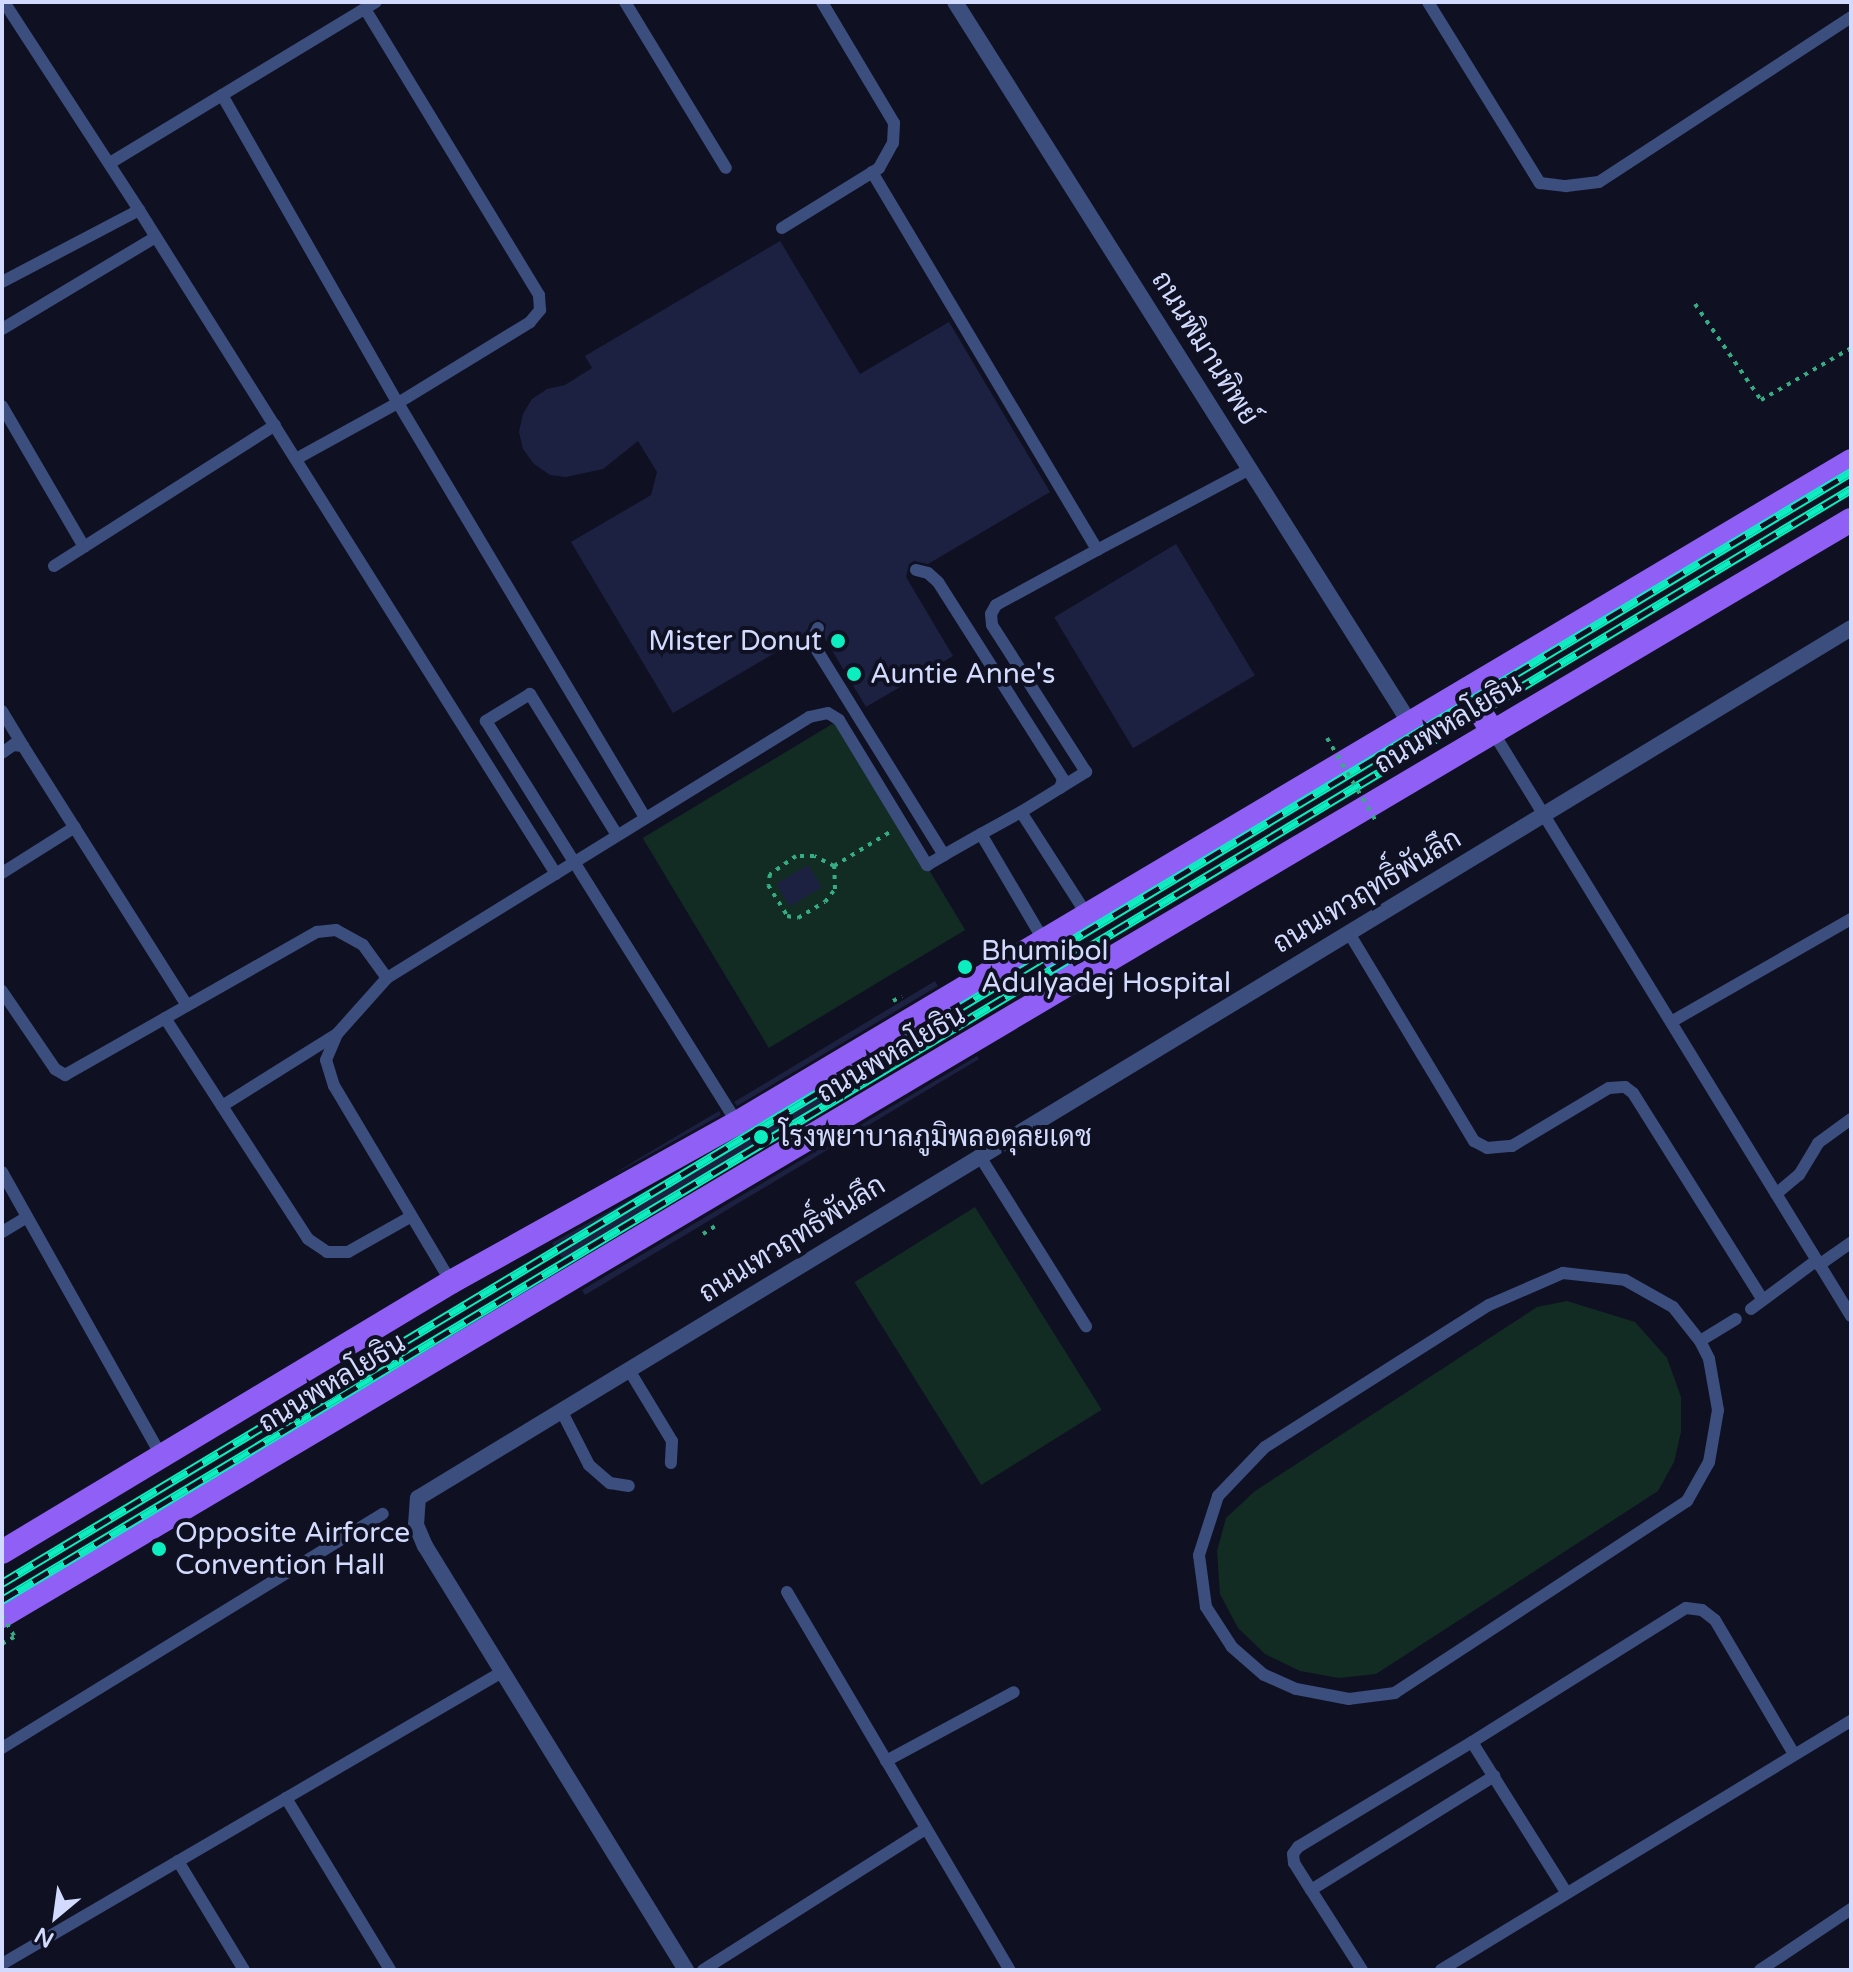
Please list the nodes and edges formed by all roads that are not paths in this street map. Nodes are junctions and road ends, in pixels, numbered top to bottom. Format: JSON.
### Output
{"nodes":[{"id":1,"x":4,"y":2,"type":"edge"},
{"id":2,"x":625,"y":2,"type":"edge"},
{"id":3,"x":822,"y":2,"type":"edge"},
{"id":4,"x":1428,"y":2,"type":"edge"},
{"id":5,"x":958,"y":3,"type":"edge"},
{"id":6,"x":370,"y":5,"type":"edge"},
{"id":7,"x":1851,"y":17,"type":"edge"},
{"id":8,"x":222,"y":95,"type":"junction"},
{"id":9,"x":110,"y":163,"type":"junction"},
{"id":10,"x":726,"y":168,"type":"dead end"},
{"id":11,"x":872,"y":172,"type":"junction"},
{"id":12,"x":139,"y":210,"type":"junction"},
{"id":13,"x":782,"y":228,"type":"dead end"},
{"id":14,"x":156,"y":237,"type":"junction"},
{"id":15,"x":2,"y":282,"type":"edge"},
{"id":16,"x":2,"y":329,"type":"edge"},
{"id":17,"x":398,"y":403,"type":"junction"},
{"id":18,"x":2,"y":406,"type":"edge"},
{"id":19,"x":275,"y":425,"type":"junction"},
{"id":20,"x":296,"y":459,"type":"junction"},
{"id":21,"x":1851,"y":461,"type":"edge"},
{"id":22,"x":1250,"y":469,"type":"junction"},
{"id":23,"x":1851,"y":520,"type":"edge"},
{"id":24,"x":84,"y":547,"type":"junction"},
{"id":25,"x":1097,"y":550,"type":"junction"},
{"id":26,"x":54,"y":566,"type":"dead end"},
{"id":27,"x":916,"y":570,"type":"dead end"},
{"id":28,"x":818,"y":628,"type":"dead end"},
{"id":29,"x":1851,"y":628,"type":"edge"},
{"id":30,"x":1466,"y":690,"type":"junction"},
{"id":31,"x":2,"y":711,"type":"edge"},
{"id":32,"x":1410,"y":723,"type":"junction"},
{"id":33,"x":1493,"y":732,"type":"junction"},
{"id":34,"x":23,"y":746,"type":"junction"},
{"id":35,"x":2,"y":753,"type":"edge"},
{"id":36,"x":1060,"y":788,"type":"junction"},
{"id":37,"x":1021,"y":812,"type":"junction"},
{"id":38,"x":1544,"y":815,"type":"junction"},
{"id":39,"x":645,"y":818,"type":"junction"},
{"id":40,"x":75,"y":827,"type":"junction"},
{"id":41,"x":981,"y":834,"type":"junction"},
{"id":42,"x":617,"y":835,"type":"junction"},
{"id":43,"x":944,"y":855,"type":"junction"},
{"id":44,"x":572,"y":864,"type":"junction"},
{"id":45,"x":2,"y":873,"type":"edge"},
{"id":46,"x":556,"y":874,"type":"junction"},
{"id":47,"x":1087,"y":915,"type":"junction"},
{"id":48,"x":1851,"y":919,"type":"edge"},
{"id":49,"x":1349,"y":933,"type":"junction"},
{"id":50,"x":1044,"y":941,"type":"junction"},
{"id":51,"x":387,"y":978,"type":"junction"},
{"id":52,"x":1070,"y":983,"type":"junction"},
{"id":53,"x":2,"y":991,"type":"edge"},
{"id":54,"x":187,"y":1005,"type":"junction"},
{"id":55,"x":165,"y":1018,"type":"junction"},
{"id":56,"x":1671,"y":1022,"type":"junction"},
{"id":57,"x":337,"y":1034,"type":"junction"},
{"id":58,"x":222,"y":1106,"type":"junction"},
{"id":59,"x":1851,"y":1119,"type":"edge"},
{"id":60,"x":737,"y":1123,"type":"junction"},
{"id":61,"x":979,"y":1155,"type":"junction"},
{"id":62,"x":2,"y":1172,"type":"edge"},
{"id":63,"x":1776,"y":1194,"type":"junction"},
{"id":64,"x":27,"y":1217,"type":"junction"},
{"id":65,"x":410,"y":1217,"type":"junction"},
{"id":66,"x":2,"y":1232,"type":"edge"},
{"id":67,"x":1851,"y":1243,"type":"edge"},
{"id":68,"x":1818,"y":1262,"type":"junction"},
{"id":69,"x":451,"y":1282,"type":"junction"},
{"id":70,"x":1763,"y":1300,"type":"junction"},
{"id":71,"x":1751,"y":1309,"type":"dead end"},
{"id":72,"x":1851,"y":1316,"type":"edge"},
{"id":73,"x":1736,"y":1319,"type":"dead end"},
{"id":74,"x":1086,"y":1326,"type":"dead end"},
{"id":75,"x":1700,"y":1341,"type":"junction"},
{"id":76,"x":629,"y":1370,"type":"junction"},
{"id":77,"x":561,"y":1410,"type":"junction"},
{"id":78,"x":161,"y":1455,"type":"junction"},
{"id":79,"x":671,"y":1463,"type":"dead end"},
{"id":80,"x":629,"y":1486,"type":"dead end"},
{"id":81,"x":383,"y":1514,"type":"dead end"},
{"id":82,"x":2,"y":1552,"type":"edge"},
{"id":83,"x":787,"y":1592,"type":"dead end"},
{"id":84,"x":6,"y":1622,"type":"edge"},
{"id":85,"x":502,"y":1672,"type":"junction"},
{"id":86,"x":1014,"y":1692,"type":"dead end"},
{"id":87,"x":1851,"y":1721,"type":"edge"},
{"id":88,"x":1472,"y":1742,"type":"junction"},
{"id":89,"x":2,"y":1748,"type":"edge"},
{"id":90,"x":1794,"y":1754,"type":"junction"},
{"id":91,"x":886,"y":1761,"type":"junction"},
{"id":92,"x":1494,"y":1776,"type":"junction"},
{"id":93,"x":286,"y":1798,"type":"junction"},
{"id":94,"x":925,"y":1829,"type":"junction"},
{"id":95,"x":178,"y":1861,"type":"junction"},
{"id":96,"x":1311,"y":1890,"type":"junction"},
{"id":97,"x":1566,"y":1892,"type":"junction"},
{"id":98,"x":1851,"y":1909,"type":"edge"},
{"id":99,"x":2,"y":1964,"type":"edge"},
{"id":100,"x":244,"y":1970,"type":"edge"},
{"id":101,"x":390,"y":1970,"type":"edge"},
{"id":102,"x":686,"y":1970,"type":"edge"},
{"id":103,"x":703,"y":1970,"type":"edge"},
{"id":104,"x":1010,"y":1970,"type":"edge"},
{"id":105,"x":1362,"y":1970,"type":"edge"},
{"id":106,"x":1441,"y":1970,"type":"edge"},
{"id":107,"x":1760,"y":1970,"type":"edge"}],
"edges":[{"from":1,"to":9,"type":"lane"},
{"from":2,"to":10,"type":"lane"},
{"from":3,"to":11,"type":"lane"},
{"from":4,"to":7,"type":"lane"},
{"from":5,"to":22,"type":"street","name":"ถนนพิมานทิพย์"},
{"from":6,"to":8,"type":"lane"},
{"from":6,"to":17,"type":"lane"},
{"from":8,"to":9,"type":"lane"},
{"from":8,"to":17,"type":"lane"},
{"from":9,"to":12,"type":"lane"},
{"from":11,"to":13,"type":"lane"},
{"from":11,"to":25,"type":"lane"},
{"from":12,"to":14,"type":"lane"},
{"from":12,"to":15,"type":"lane"},
{"from":14,"to":16,"type":"lane"},
{"from":14,"to":19,"type":"lane"},
{"from":17,"to":20,"type":"lane"},
{"from":17,"to":39,"type":"lane"},
{"from":18,"to":24,"type":"lane"},
{"from":19,"to":20,"type":"lane"},
{"from":19,"to":24,"type":"lane"},
{"from":20,"to":46,"type":"lane"},
{"from":21,"to":30,"type":"main road","name":"ถนนพหลโยธิน"},
{"from":22,"to":25,"type":"lane"},
{"from":22,"to":32,"type":"street","name":"ถนนพิมานทิพย์"},
{"from":23,"to":33,"type":"main road","name":"ถนนพหลโยธิน"},
{"from":24,"to":26,"type":"lane"},
{"from":25,"to":36,"type":"lane"},
{"from":27,"to":36,"type":"lane"},
{"from":28,"to":43,"type":"lane"},
{"from":29,"to":38,"type":"street","name":"ถนนเทวฤทธิ์พันลึก"},
{"from":30,"to":32,"type":"main road","name":"ถนนพหลโยธิน"},
{"from":30,"to":33,"type":"main road"},
{"from":31,"to":34,"type":"lane"},
{"from":32,"to":47,"type":"main road","name":"ถนนพหลโยธิน"},
{"from":33,"to":38,"type":"lane"},
{"from":33,"to":52,"type":"main road","name":"ถนนพหลโยธิน"},
{"from":34,"to":35,"type":"lane"},
{"from":34,"to":40,"type":"lane"},
{"from":36,"to":37,"type":"lane"},
{"from":37,"to":41,"type":"lane"},
{"from":37,"to":47,"type":"lane"},
{"from":38,"to":49,"type":"street","name":"ถนนเทวฤทธิ์พันลึก"},
{"from":38,"to":56,"type":"lane"},
{"from":39,"to":42,"type":"lane"},
{"from":39,"to":43,"type":"lane"},
{"from":40,"to":45,"type":"lane"},
{"from":40,"to":54,"type":"lane"},
{"from":41,"to":43,"type":"lane"},
{"from":41,"to":50,"type":"lane"},
{"from":42,"to":44,"type":"lane"},
{"from":42,"to":44,"type":"lane"},
{"from":44,"to":46,"type":"lane"},
{"from":44,"to":60,"type":"lane"},
{"from":46,"to":51,"type":"lane"},
{"from":47,"to":50,"type":"main road","name":"ถนนพหลโยธิน"},
{"from":48,"to":56,"type":"lane"},
{"from":49,"to":61,"type":"street","name":"ถนนเทวฤทธิ์พันลึก"},
{"from":49,"to":70,"type":"lane"},
{"from":50,"to":52,"type":"main road"},
{"from":50,"to":60,"type":"main road","name":"ถนนพหลโยธิน"},
{"from":51,"to":54,"type":"lane"},
{"from":51,"to":57,"type":"lane"},
{"from":52,"to":84,"type":"main road","name":"ถนนพหลโยธิน"},
{"from":53,"to":55,"type":"lane"},
{"from":54,"to":55,"type":"lane"},
{"from":55,"to":58,"type":"lane"},
{"from":56,"to":63,"type":"lane"},
{"from":57,"to":58,"type":"lane"},
{"from":57,"to":65,"type":"lane"},
{"from":58,"to":65,"type":"lane"},
{"from":59,"to":63,"type":"lane"},
{"from":60,"to":69,"type":"main road","name":"ถนนพหลโยธิน"},
{"from":61,"to":74,"type":"lane"},
{"from":61,"to":76,"type":"street","name":"ถนนเทวฤทธิ์พันลึก"},
{"from":62,"to":64,"type":"lane"},
{"from":63,"to":68,"type":"lane"},
{"from":64,"to":66,"type":"lane"},
{"from":64,"to":78,"type":"lane"},
{"from":65,"to":69,"type":"lane"},
{"from":67,"to":68,"type":"lane"},
{"from":68,"to":70,"type":"lane"},
{"from":68,"to":72,"type":"lane"},
{"from":69,"to":78,"type":"main road","name":"ถนนพหลโยธิน"},
{"from":70,"to":71,"type":"lane"},
{"from":73,"to":75,"type":"lane"},
{"from":75,"to":75,"type":"lane"},
{"from":76,"to":77,"type":"street","name":"ถนนเทวฤทธิ์พันลึก"},
{"from":76,"to":79,"type":"lane"},
{"from":77,"to":80,"type":"lane"},
{"from":77,"to":85,"type":"street","name":"ถนนเทวฤทธิ์พันลึก"},
{"from":78,"to":82,"type":"main road","name":"ถนนพหลโยธิน"},
{"from":81,"to":89,"type":"lane"},
{"from":83,"to":91,"type":"lane"},
{"from":85,"to":93,"type":"lane"},
{"from":85,"to":102,"type":"street"},
{"from":86,"to":91,"type":"lane"},
{"from":87,"to":90,"type":"lane"},
{"from":88,"to":90,"type":"lane"},
{"from":88,"to":92,"type":"lane"},
{"from":88,"to":96,"type":"lane"},
{"from":90,"to":97,"type":"lane"},
{"from":91,"to":94,"type":"lane"},
{"from":92,"to":96,"type":"lane"},
{"from":92,"to":97,"type":"lane"},
{"from":93,"to":95,"type":"lane"},
{"from":93,"to":101,"type":"lane"},
{"from":94,"to":103,"type":"lane"},
{"from":94,"to":104,"type":"lane"},
{"from":95,"to":99,"type":"lane"},
{"from":95,"to":100,"type":"lane"},
{"from":96,"to":105,"type":"lane"},
{"from":97,"to":106,"type":"lane"},
{"from":98,"to":107,"type":"lane"}]}
